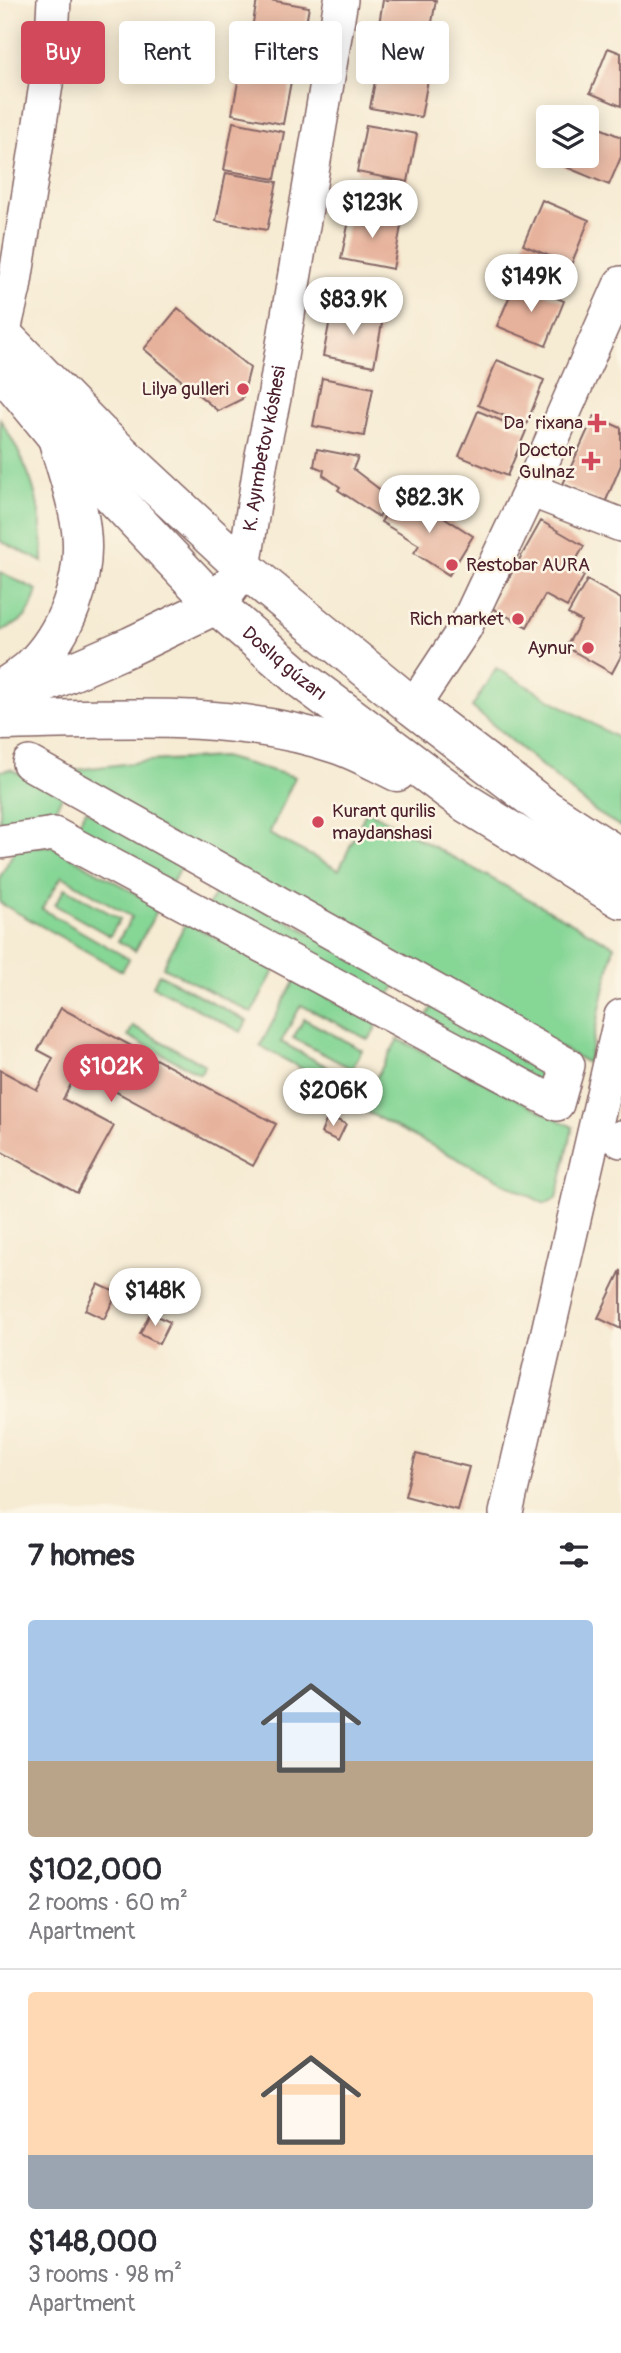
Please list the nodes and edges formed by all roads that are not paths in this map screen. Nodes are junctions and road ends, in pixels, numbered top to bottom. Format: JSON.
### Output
{"nodes":[{"id":1,"x":54,"y":0,"type":"edge"},
{"id":2,"x":341,"y":0,"type":"edge"},
{"id":3,"x":621,"y":283,"type":"edge"},
{"id":4,"x":1,"y":345,"type":"edge"},
{"id":5,"x":57,"y":436,"type":"junction"},
{"id":6,"x":530,"y":490,"type":"junction"},
{"id":7,"x":621,"y":525,"type":"edge"},
{"id":8,"x":244,"y":568,"type":"junction"},
{"id":9,"x":216,"y":605,"type":"junction"},
{"id":10,"x":0,"y":690,"type":"edge"},
{"id":11,"x":0,"y":702,"type":"edge"},
{"id":12,"x":413,"y":707,"type":"junction"},
{"id":13,"x":0,"y":721,"type":"edge"},
{"id":14,"x":29,"y":762,"type":"dead end"},
{"id":15,"x":80,"y":791,"type":"junction"},
{"id":16,"x":466,"y":803,"type":"junction"},
{"id":17,"x":54,"y":834,"type":"junction"},
{"id":18,"x":0,"y":842,"type":"edge"},
{"id":19,"x":621,"y":858,"type":"edge"},
{"id":20,"x":208,"y":863,"type":"junction"},
{"id":21,"x":621,"y":899,"type":"edge"},
{"id":22,"x":185,"y":904,"type":"junction"},
{"id":23,"x":421,"y":982,"type":"junction"},
{"id":24,"x":621,"y":1016,"type":"edge"},
{"id":25,"x":401,"y":1020,"type":"junction"},
{"id":26,"x":562,"y":1086,"type":"junction"},
{"id":27,"x":611,"y":1112,"type":"edge"},
{"id":28,"x":506,"y":1513,"type":"edge"}],
"edges":[{"from":1,"to":4,"type":"street"},
{"from":2,"to":8,"type":"street","name":"K. Ayımbetov kóshesi"},
{"from":3,"to":6,"type":"street"},
{"from":4,"to":5,"type":"main road","name":"Doslıq gúzarı"},
{"from":4,"to":8,"type":"main road"},
{"from":5,"to":9,"type":"main road","name":"Doslıq gúzarı"},
{"from":5,"to":10,"type":"main road"},
{"from":6,"to":7,"type":"street"},
{"from":6,"to":12,"type":"street"},
{"from":8,"to":9,"type":"main road"},
{"from":8,"to":12,"type":"main road"},
{"from":9,"to":11,"type":"main road"},
{"from":9,"to":16,"type":"main road","name":"Doslıq gúzarı"},
{"from":12,"to":19,"type":"main road"},
{"from":13,"to":16,"type":"main road"},
{"from":14,"to":15,"type":"street"},
{"from":15,"to":17,"type":"street"},
{"from":15,"to":20,"type":"street"},
{"from":16,"to":21,"type":"main road","name":"Doslıq gúzarı"},
{"from":17,"to":18,"type":"street"},
{"from":17,"to":22,"type":"street"},
{"from":20,"to":22,"type":"street"},
{"from":20,"to":23,"type":"street"},
{"from":22,"to":25,"type":"street"},
{"from":23,"to":25,"type":"street"},
{"from":23,"to":26,"type":"street"},
{"from":24,"to":27,"type":"street"},
{"from":25,"to":26,"type":"street"},
{"from":26,"to":27,"type":"street"},
{"from":27,"to":28,"type":"street"}]}
